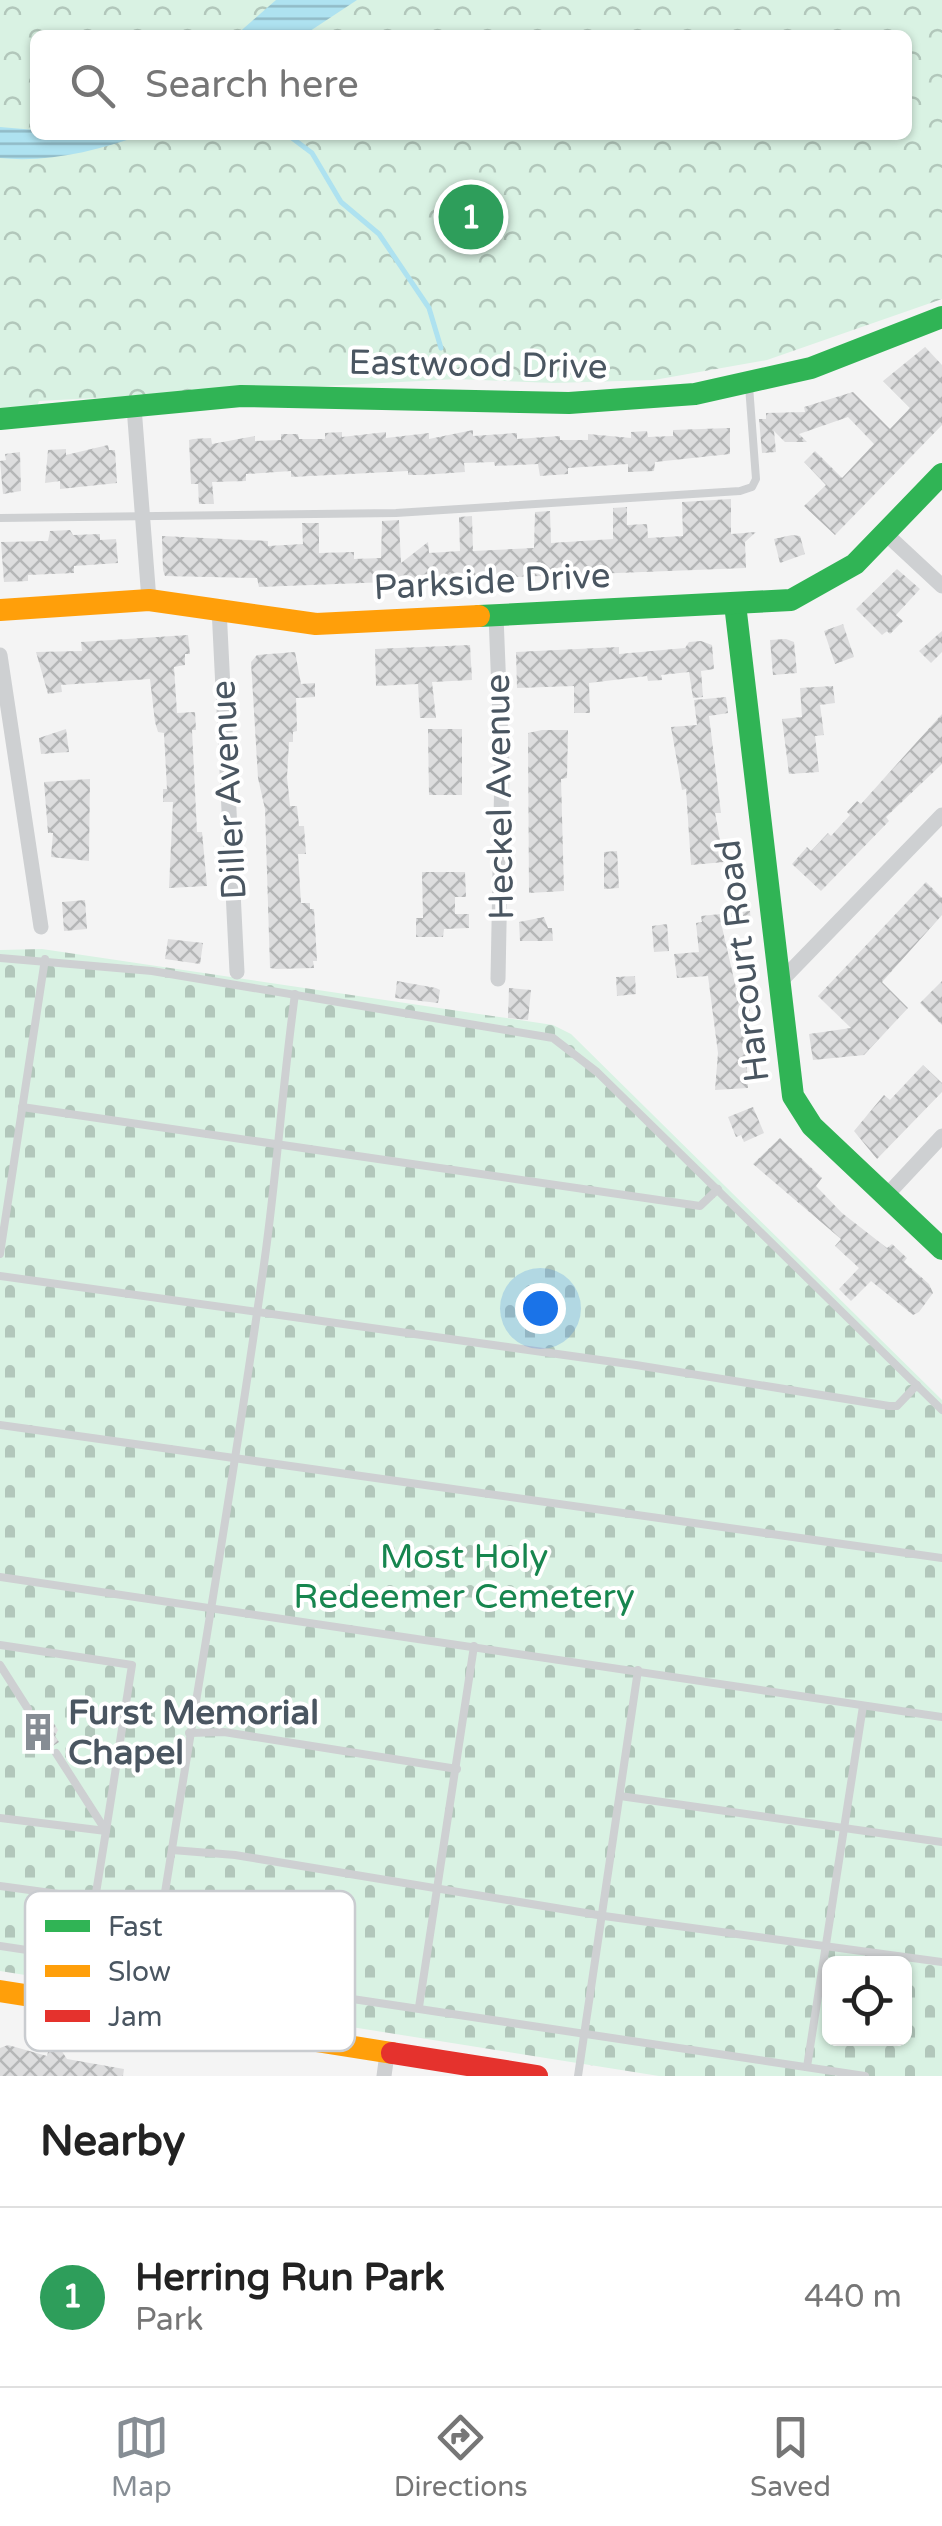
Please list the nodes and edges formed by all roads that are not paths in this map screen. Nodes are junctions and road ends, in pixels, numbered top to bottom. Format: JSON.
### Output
{"nodes":[{"id":1,"x":942,"y":316,"type":"edge"},
{"id":2,"x":749,"y":384,"type":"junction"},
{"id":3,"x":134,"y":406,"type":"junction"},
{"id":4,"x":0,"y":420,"type":"edge"},
{"id":5,"x":942,"y":474,"type":"edge"},
{"id":6,"x":145,"y":513,"type":"junction"},
{"id":7,"x":0,"y":518,"type":"edge"},
{"id":8,"x":885,"y":533,"type":"junction"},
{"id":9,"x":942,"y":586,"type":"edge"},
{"id":10,"x":149,"y":600,"type":"junction"},
{"id":11,"x":735,"y":604,"type":"junction"},
{"id":12,"x":219,"y":608,"type":"junction"},
{"id":13,"x":0,"y":610,"type":"edge"},
{"id":14,"x":496,"y":616,"type":"junction"},
{"id":15,"x":0,"y":655,"type":"edge"},
{"id":16,"x":942,"y":815,"type":"edge"},
{"id":17,"x":42,"y":927,"type":"dead end"},
{"id":18,"x":0,"y":958,"type":"edge"},
{"id":19,"x":45,"y":959,"type":"junction"},
{"id":20,"x":237,"y":972,"type":"dead end"},
{"id":21,"x":498,"y":979,"type":"dead end"},
{"id":22,"x":777,"y":986,"type":"junction"},
{"id":23,"x":295,"y":994,"type":"junction"},
{"id":24,"x":22,"y":1107,"type":"junction"},
{"id":25,"x":942,"y":1136,"type":"edge"},
{"id":26,"x":275,"y":1142,"type":"junction"},
{"id":27,"x":718,"y":1190,"type":"junction"},
{"id":28,"x":886,"y":1196,"type":"junction"},
{"id":29,"x":942,"y":1249,"type":"edge"},
{"id":30,"x":0,"y":1254,"type":"edge"},
{"id":31,"x":0,"y":1276,"type":"edge"},
{"id":32,"x":257,"y":1310,"type":"junction"},
{"id":33,"x":916,"y":1385,"type":"junction"},
{"id":34,"x":942,"y":1410,"type":"edge"},
{"id":35,"x":0,"y":1426,"type":"edge"},
{"id":36,"x":236,"y":1456,"type":"junction"},
{"id":37,"x":942,"y":1558,"type":"edge"},
{"id":38,"x":0,"y":1577,"type":"edge"},
{"id":39,"x":214,"y":1607,"type":"junction"},
{"id":40,"x":0,"y":1645,"type":"edge"},
{"id":41,"x":474,"y":1646,"type":"junction"},
{"id":42,"x":0,"y":1665,"type":"edge"},
{"id":43,"x":638,"y":1670,"type":"junction"},
{"id":44,"x":863,"y":1706,"type":"junction"},
{"id":45,"x":28,"y":1710,"type":"dead end"},
{"id":46,"x":942,"y":1717,"type":"edge"},
{"id":47,"x":189,"y":1733,"type":"junction"},
{"id":48,"x":56,"y":1753,"type":"dead end"},
{"id":49,"x":456,"y":1769,"type":"junction"},
{"id":50,"x":620,"y":1796,"type":"junction"},
{"id":51,"x":0,"y":1818,"type":"edge"},
{"id":52,"x":843,"y":1827,"type":"junction"},
{"id":53,"x":106,"y":1830,"type":"junction"},
{"id":54,"x":942,"y":1842,"type":"edge"},
{"id":55,"x":172,"y":1850,"type":"junction"},
{"id":56,"x":0,"y":1886,"type":"edge"},
{"id":57,"x":436,"y":1889,"type":"junction"},
{"id":58,"x":34,"y":1891,"type":"edge"},
{"id":59,"x":97,"y":1891,"type":"edge"},
{"id":60,"x":165,"y":1891,"type":"edge"},
{"id":61,"x":604,"y":1916,"type":"junction"},
{"id":62,"x":0,"y":1946,"type":"edge"},
{"id":63,"x":824,"y":1947,"type":"junction"},
{"id":64,"x":25,"y":1950,"type":"edge"},
{"id":65,"x":942,"y":1962,"type":"edge"},
{"id":66,"x":0,"y":1991,"type":"edge"},
{"id":67,"x":25,"y":1995,"type":"edge"},
{"id":68,"x":355,"y":1996,"type":"edge"},
{"id":69,"x":419,"y":2007,"type":"junction"},
{"id":70,"x":585,"y":2034,"type":"junction"},
{"id":71,"x":350,"y":2051,"type":"edge"},
{"id":72,"x":385,"y":2065,"type":"edge"},
{"id":73,"x":806,"y":2067,"type":"junction"},
{"id":74,"x":536,"y":2076,"type":"edge"},
{"id":75,"x":578,"y":2076,"type":"edge"},
{"id":76,"x":864,"y":2076,"type":"edge"}],
"edges":[{"from":1,"to":2,"type":"street","name":"Eastwood Drive"},
{"from":2,"to":3,"type":"street","name":"Eastwood Drive"},
{"from":2,"to":6,"type":"lane"},
{"from":3,"to":4,"type":"street","name":"Eastwood Drive"},
{"from":3,"to":6,"type":"street"},
{"from":5,"to":8,"type":"street","name":"Parkside Drive"},
{"from":6,"to":7,"type":"lane"},
{"from":6,"to":10,"type":"street"},
{"from":8,"to":9,"type":"street"},
{"from":8,"to":11,"type":"street","name":"Parkside Drive"},
{"from":10,"to":12,"type":"street","name":"Parkside Drive"},
{"from":10,"to":13,"type":"street","name":"Parkside Drive"},
{"from":11,"to":14,"type":"street","name":"Parkside Drive"},
{"from":11,"to":22,"type":"street","name":"Harcourt Road"},
{"from":12,"to":14,"type":"street","name":"Parkside Drive"},
{"from":12,"to":20,"type":"street","name":"Diller Avenue"},
{"from":14,"to":21,"type":"street","name":"Heckel Avenue"},
{"from":15,"to":17,"type":"street"},
{"from":16,"to":22,"type":"street"},
{"from":18,"to":19,"type":"lane"},
{"from":19,"to":23,"type":"lane"},
{"from":19,"to":24,"type":"lane"},
{"from":22,"to":28,"type":"street","name":"Harcourt Road"},
{"from":23,"to":26,"type":"lane"},
{"from":23,"to":27,"type":"lane"},
{"from":24,"to":26,"type":"lane"},
{"from":24,"to":30,"type":"lane"},
{"from":25,"to":28,"type":"street"},
{"from":26,"to":27,"type":"lane"},
{"from":26,"to":32,"type":"lane"},
{"from":27,"to":33,"type":"lane"},
{"from":28,"to":29,"type":"street","name":"Harcourt Road"},
{"from":31,"to":32,"type":"lane"},
{"from":32,"to":33,"type":"lane"},
{"from":32,"to":36,"type":"lane"},
{"from":33,"to":34,"type":"lane"},
{"from":35,"to":36,"type":"lane"},
{"from":36,"to":37,"type":"lane"},
{"from":36,"to":39,"type":"lane"},
{"from":38,"to":39,"type":"lane"},
{"from":39,"to":41,"type":"lane"},
{"from":39,"to":47,"type":"lane"},
{"from":40,"to":53,"type":"lane"},
{"from":41,"to":43,"type":"lane"},
{"from":41,"to":49,"type":"lane"},
{"from":42,"to":45,"type":"lane"},
{"from":43,"to":44,"type":"lane"},
{"from":43,"to":50,"type":"lane"},
{"from":44,"to":46,"type":"lane"},
{"from":44,"to":52,"type":"lane"},
{"from":47,"to":49,"type":"lane"},
{"from":47,"to":55,"type":"lane"},
{"from":48,"to":53,"type":"lane"},
{"from":49,"to":57,"type":"lane"},
{"from":50,"to":52,"type":"lane"},
{"from":50,"to":61,"type":"lane"},
{"from":51,"to":53,"type":"lane"},
{"from":52,"to":54,"type":"lane"},
{"from":52,"to":63,"type":"lane"},
{"from":53,"to":59,"type":"lane"},
{"from":55,"to":57,"type":"lane"},
{"from":55,"to":60,"type":"lane"},
{"from":56,"to":58,"type":"lane"},
{"from":57,"to":61,"type":"lane"},
{"from":57,"to":69,"type":"lane"},
{"from":61,"to":63,"type":"lane"},
{"from":61,"to":70,"type":"lane"},
{"from":62,"to":64,"type":"lane"},
{"from":63,"to":65,"type":"lane"},
{"from":63,"to":73,"type":"lane"},
{"from":66,"to":67,"type":"street"},
{"from":68,"to":69,"type":"lane"},
{"from":69,"to":70,"type":"lane"},
{"from":70,"to":73,"type":"lane"},
{"from":70,"to":75,"type":"lane"},
{"from":71,"to":72,"type":"street"},
{"from":72,"to":74,"type":"street"},
{"from":73,"to":76,"type":"lane"}]}
